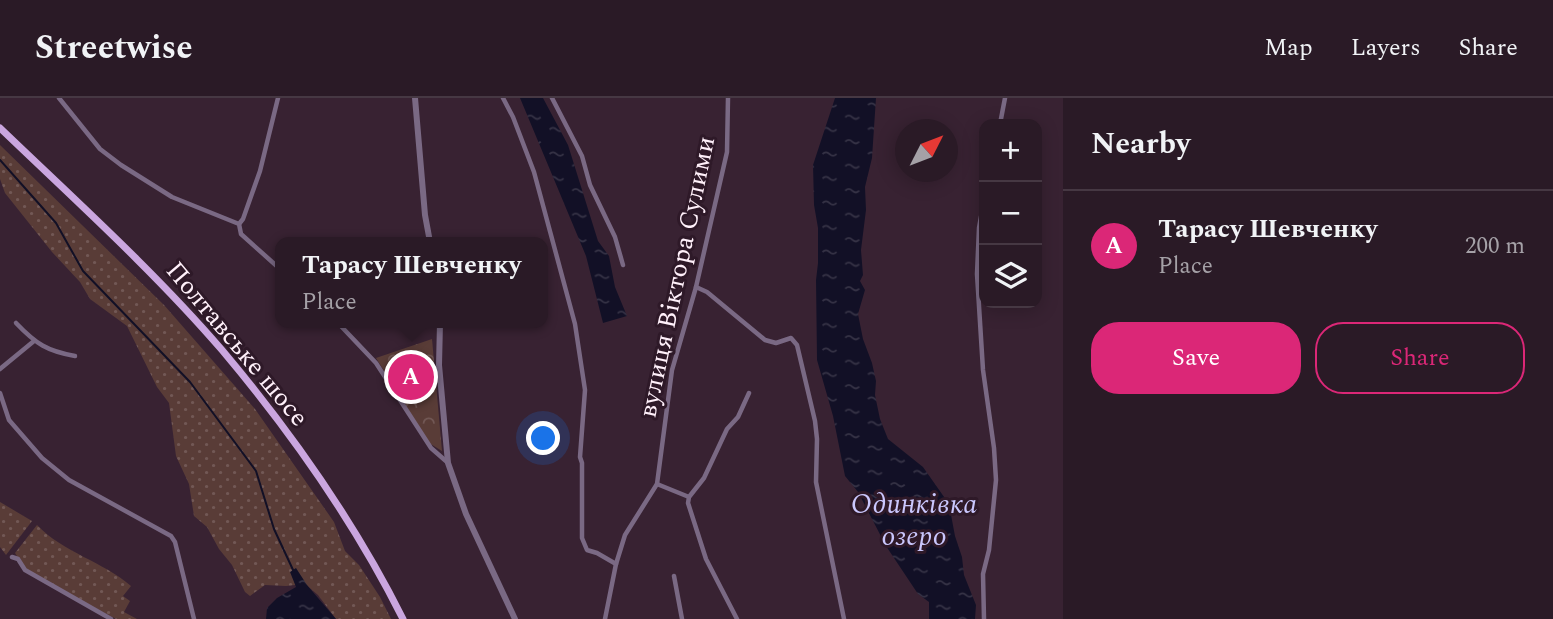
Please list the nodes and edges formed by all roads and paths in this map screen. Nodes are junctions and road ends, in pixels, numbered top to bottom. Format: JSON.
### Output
{"nodes":[{"id":1,"x":59,"y":98,"type":"edge"},
{"id":2,"x":278,"y":98,"type":"edge"},
{"id":3,"x":415,"y":98,"type":"edge"},
{"id":4,"x":503,"y":98,"type":"edge"},
{"id":5,"x":552,"y":98,"type":"edge"},
{"id":6,"x":728,"y":98,"type":"edge"},
{"id":7,"x":1006,"y":98,"type":"edge"},
{"id":8,"x":1001,"y":119,"type":"edge"},
{"id":9,"x":0,"y":128,"type":"edge"},
{"id":10,"x":239,"y":225,"type":"junction"},
{"id":11,"x":979,"y":228,"type":"edge"},
{"id":12,"x":429,"y":237,"type":"edge"},
{"id":13,"x":275,"y":265,"type":"edge"},
{"id":14,"x":622,"y":265,"type":"dead end"},
{"id":15,"x":696,"y":287,"type":"junction"},
{"id":16,"x":16,"y":323,"type":"dead end"},
{"id":17,"x":343,"y":328,"type":"edge"},
{"id":18,"x":440,"y":328,"type":"edge"},
{"id":19,"x":34,"y":341,"type":"junction"},
{"id":20,"x":75,"y":356,"type":"dead end"},
{"id":21,"x":0,"y":369,"type":"edge"},
{"id":22,"x":0,"y":393,"type":"edge"},
{"id":23,"x":749,"y":393,"type":"dead end"},
{"id":24,"x":448,"y":463,"type":"junction"},
{"id":25,"x":657,"y":484,"type":"junction"},
{"id":26,"x":689,"y":497,"type":"junction"},
{"id":27,"x":12,"y":557,"type":"dead end"},
{"id":28,"x":616,"y":564,"type":"junction"},
{"id":29,"x":674,"y":576,"type":"dead end"},
{"id":30,"x":111,"y":619,"type":"edge"},
{"id":31,"x":194,"y":619,"type":"edge"},
{"id":32,"x":403,"y":619,"type":"edge"},
{"id":33,"x":515,"y":619,"type":"edge"},
{"id":34,"x":605,"y":619,"type":"edge"},
{"id":35,"x":682,"y":619,"type":"edge"},
{"id":36,"x":737,"y":619,"type":"edge"},
{"id":37,"x":844,"y":619,"type":"edge"},
{"id":38,"x":984,"y":619,"type":"edge"}],
"edges":[{"from":1,"to":10,"type":"street"},
{"from":2,"to":10,"type":"street"},
{"from":3,"to":12,"type":"street"},
{"from":4,"to":28,"type":"street"},
{"from":5,"to":14,"type":"street"},
{"from":6,"to":15,"type":"street","name":"вулиця Віктора Сулими"},
{"from":7,"to":8,"type":"street"},
{"from":9,"to":32,"type":"main road","name":"Полтавське шосе"},
{"from":10,"to":13,"type":"street"},
{"from":11,"to":38,"type":"street"},
{"from":15,"to":25,"type":"street","name":"вулиця Віктора Сулими"},
{"from":15,"to":37,"type":"street"},
{"from":16,"to":19,"type":"street"},
{"from":17,"to":24,"type":"street"},
{"from":18,"to":24,"type":"street"},
{"from":19,"to":20,"type":"street"},
{"from":19,"to":21,"type":"street"},
{"from":22,"to":31,"type":"street"},
{"from":23,"to":26,"type":"street"},
{"from":24,"to":33,"type":"street"},
{"from":25,"to":26,"type":"street"},
{"from":25,"to":28,"type":"street","name":"вулиця Віктора Сулими"},
{"from":26,"to":36,"type":"street"},
{"from":27,"to":30,"type":"street"},
{"from":28,"to":34,"type":"street","name":"вулиця Віктора Сулими"},
{"from":29,"to":35,"type":"street"}]}
